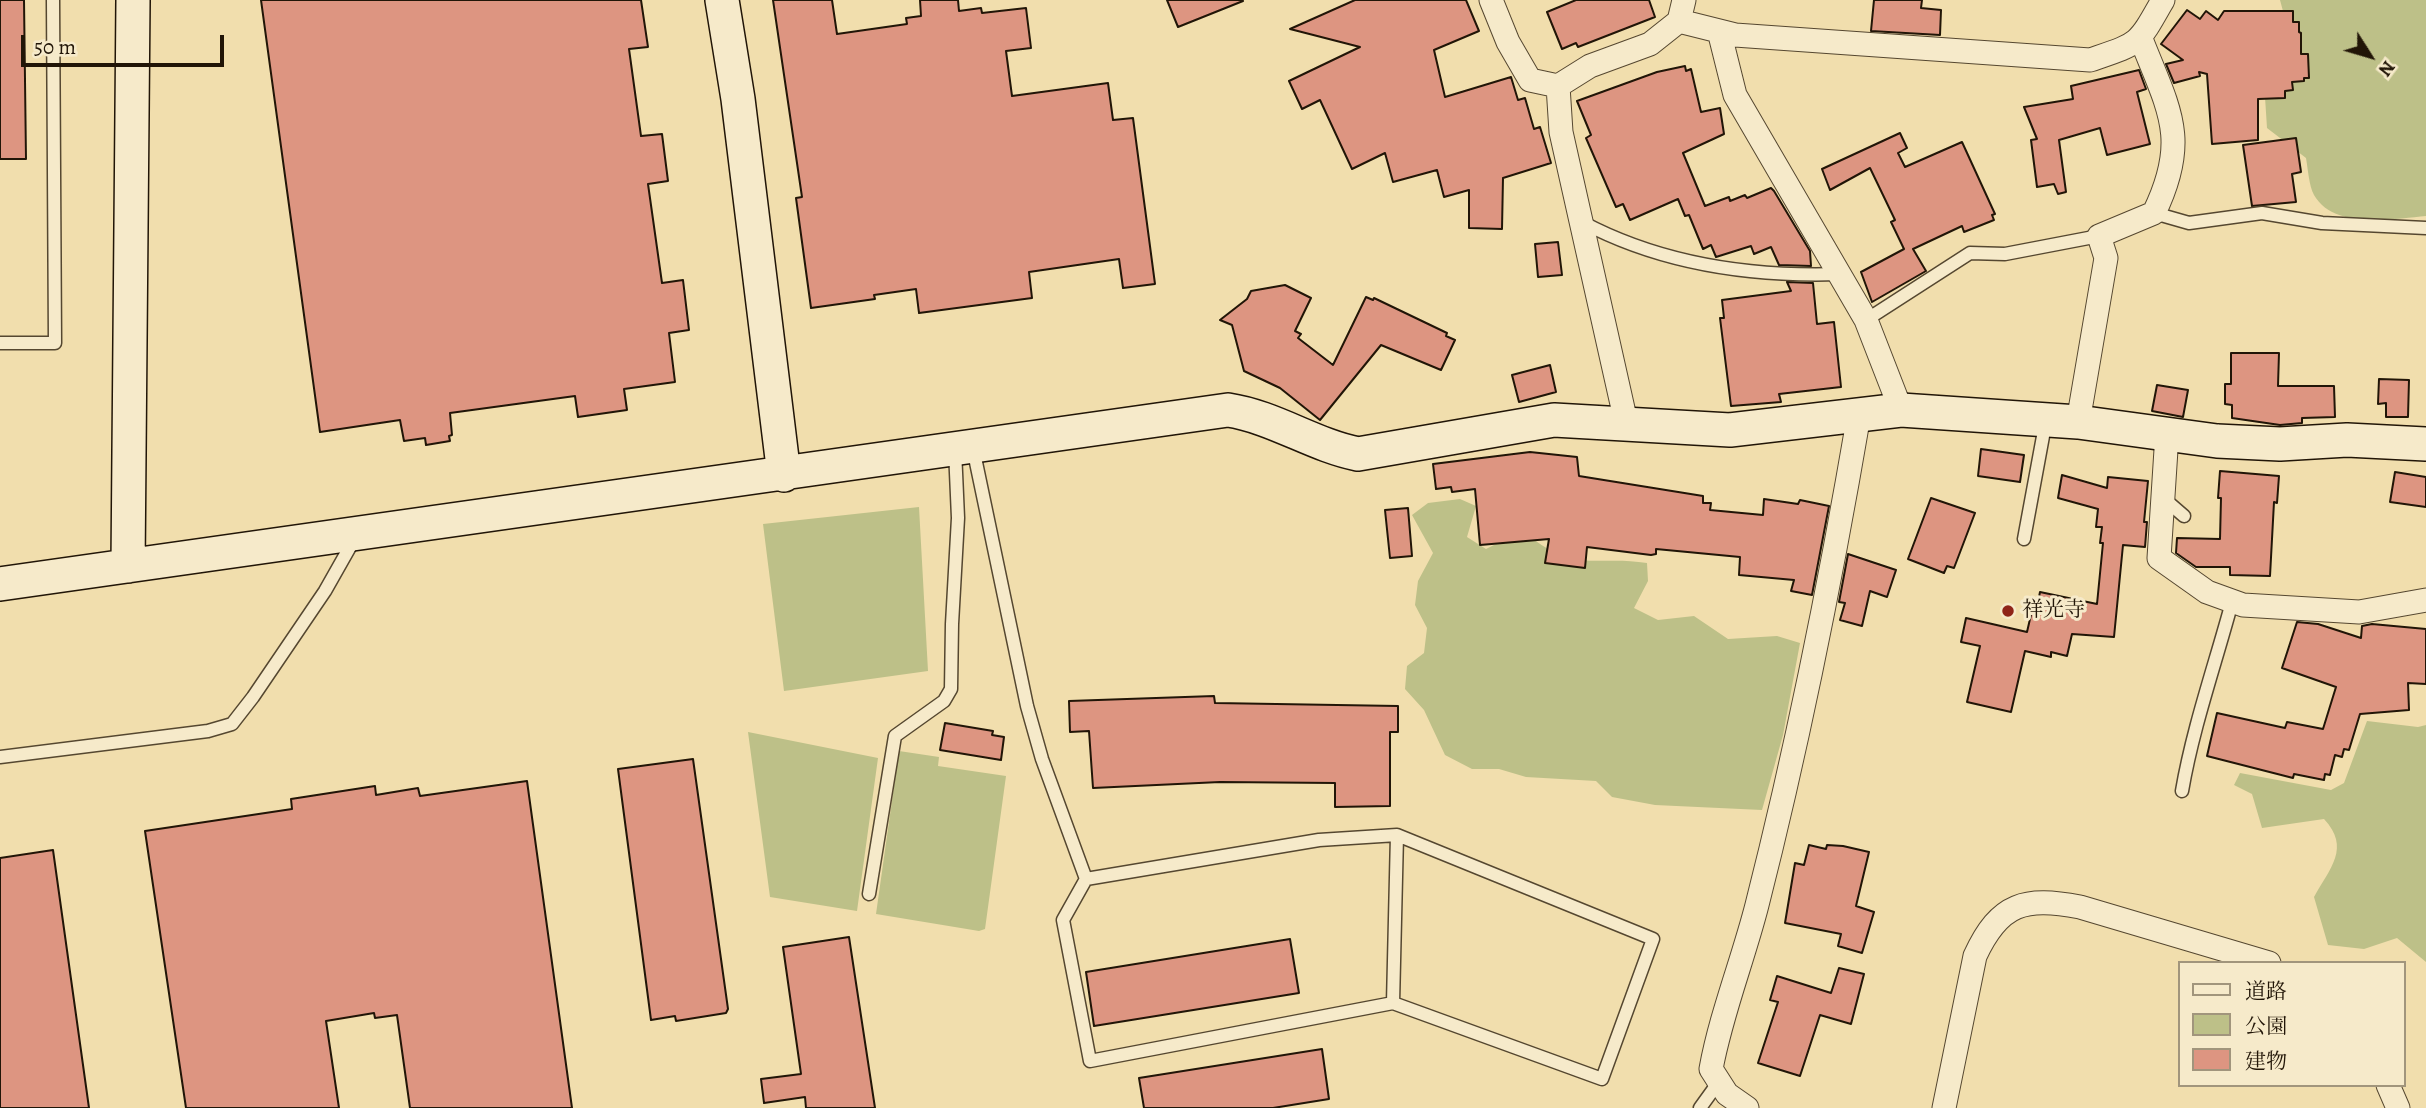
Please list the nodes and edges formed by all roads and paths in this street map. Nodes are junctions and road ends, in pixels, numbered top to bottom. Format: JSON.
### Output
{"nodes":[{"id":1,"x":53,"y":0,"type":"edge"},
{"id":2,"x":133,"y":0,"type":"edge"},
{"id":3,"x":722,"y":0,"type":"edge"},
{"id":4,"x":1491,"y":0,"type":"edge"},
{"id":5,"x":2164,"y":0,"type":"edge"},
{"id":6,"x":1681,"y":10,"type":"edge"},
{"id":7,"x":1719,"y":31,"type":"junction"},
{"id":8,"x":2141,"y":39,"type":"junction"},
{"id":9,"x":1558,"y":86,"type":"junction"},
{"id":10,"x":2154,"y":213,"type":"junction"},
{"id":11,"x":1582,"y":222,"type":"junction"},
{"id":12,"x":2426,"y":228,"type":"edge"},
{"id":13,"x":2099,"y":236,"type":"junction"},
{"id":14,"x":1840,"y":274,"type":"junction"},
{"id":15,"x":1866,"y":320,"type":"junction"},
{"id":16,"x":0,"y":343,"type":"edge"},
{"id":17,"x":1901,"y":410,"type":"junction"},
{"id":18,"x":1859,"y":415,"type":"junction"},
{"id":19,"x":2062,"y":421,"type":"junction"},
{"id":20,"x":1626,"y":422,"type":"junction"},
{"id":21,"x":2167,"y":434,"type":"junction"},
{"id":22,"x":2426,"y":444,"type":"edge"},
{"id":23,"x":964,"y":449,"type":"junction"},
{"id":24,"x":784,"y":475,"type":"junction"},
{"id":25,"x":2162,"y":496,"type":"junction"},
{"id":26,"x":2184,"y":516,"type":"dead end"},
{"id":27,"x":357,"y":534,"type":"junction"},
{"id":28,"x":2024,"y":539,"type":"dead end"},
{"id":29,"x":128,"y":566,"type":"junction"},
{"id":30,"x":0,"y":584,"type":"edge"},
{"id":31,"x":2426,"y":600,"type":"edge"},
{"id":32,"x":2232,"y":601,"type":"junction"},
{"id":33,"x":0,"y":757,"type":"edge"},
{"id":34,"x":2182,"y":791,"type":"dead end"},
{"id":35,"x":1397,"y":835,"type":"junction"},
{"id":36,"x":1086,"y":879,"type":"junction"},
{"id":37,"x":869,"y":894,"type":"dead end"},
{"id":38,"x":2262,"y":961,"type":"edge"},
{"id":39,"x":1393,"y":1003,"type":"junction"},
{"id":40,"x":1718,"y":1083,"type":"junction"},
{"id":41,"x":2389,"y":1087,"type":"edge"},
{"id":42,"x":1700,"y":1108,"type":"edge"},
{"id":43,"x":1747,"y":1108,"type":"edge"},
{"id":44,"x":1944,"y":1108,"type":"edge"},
{"id":45,"x":2398,"y":1108,"type":"edge"}],
"edges":[{"from":1,"to":16,"type":"lane"},
{"from":2,"to":29,"type":"street"},
{"from":3,"to":24,"type":"street"},
{"from":4,"to":9,"type":"street"},
{"from":5,"to":8,"type":"street"},
{"from":6,"to":7,"type":"street"},
{"from":6,"to":9,"type":"street"},
{"from":7,"to":8,"type":"street"},
{"from":7,"to":14,"type":"street"},
{"from":8,"to":10,"type":"street"},
{"from":9,"to":11,"type":"street"},
{"from":10,"to":12,"type":"lane"},
{"from":10,"to":13,"type":"street"},
{"from":11,"to":14,"type":"lane"},
{"from":11,"to":20,"type":"street"},
{"from":13,"to":15,"type":"lane"},
{"from":13,"to":19,"type":"street"},
{"from":14,"to":15,"type":"street"},
{"from":15,"to":17,"type":"street"},
{"from":17,"to":18,"type":"street"},
{"from":17,"to":19,"type":"street"},
{"from":18,"to":20,"type":"street"},
{"from":18,"to":40,"type":"street"},
{"from":19,"to":21,"type":"street"},
{"from":19,"to":28,"type":"lane"},
{"from":20,"to":23,"type":"street"},
{"from":21,"to":22,"type":"street"},
{"from":21,"to":25,"type":"street"},
{"from":23,"to":24,"type":"street"},
{"from":23,"to":36,"type":"lane"},
{"from":23,"to":37,"type":"lane"},
{"from":24,"to":27,"type":"street"},
{"from":25,"to":26,"type":"lane"},
{"from":25,"to":32,"type":"street"},
{"from":27,"to":29,"type":"street"},
{"from":27,"to":33,"type":"lane"},
{"from":29,"to":30,"type":"street"},
{"from":31,"to":32,"type":"street"},
{"from":32,"to":34,"type":"lane"},
{"from":35,"to":36,"type":"lane"},
{"from":35,"to":39,"type":"lane"},
{"from":35,"to":39,"type":"lane"},
{"from":36,"to":39,"type":"lane"},
{"from":38,"to":44,"type":"street"},
{"from":40,"to":42,"type":"lane"},
{"from":40,"to":43,"type":"street"},
{"from":41,"to":45,"type":"street"}]}
